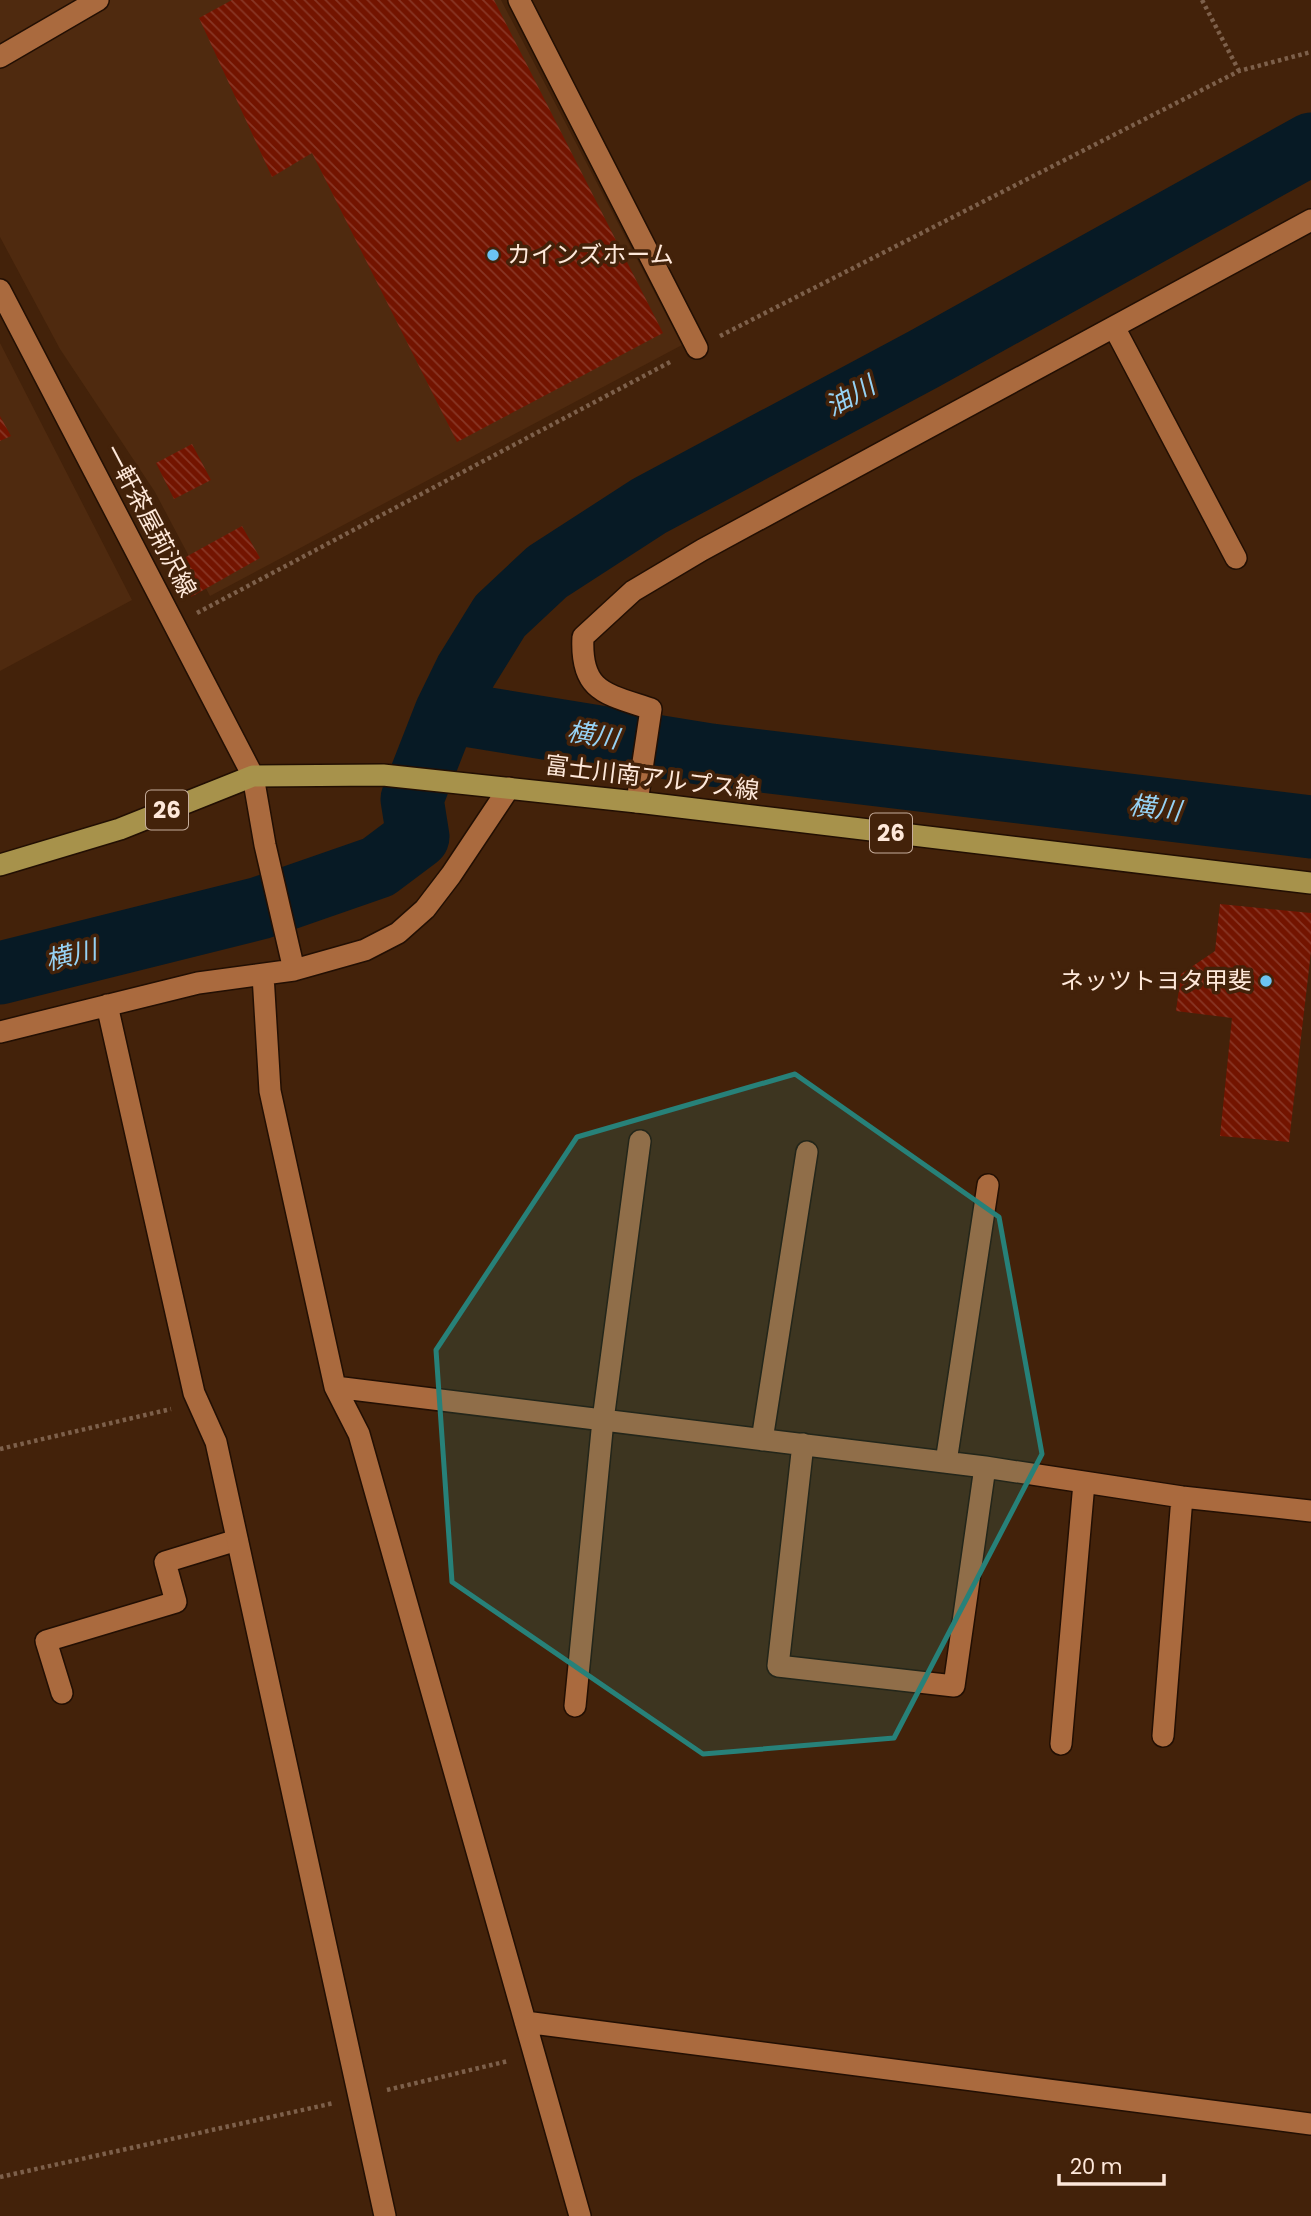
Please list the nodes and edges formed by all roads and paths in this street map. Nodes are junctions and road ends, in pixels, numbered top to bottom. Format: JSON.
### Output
{"nodes":[{"id":1,"x":99,"y":0,"type":"edge"},
{"id":2,"x":519,"y":0,"type":"edge"},
{"id":3,"x":1202,"y":0,"type":"edge"},
{"id":4,"x":1311,"y":52,"type":"edge"},
{"id":5,"x":0,"y":57,"type":"edge"},
{"id":6,"x":1239,"y":72,"type":"junction"},
{"id":7,"x":1311,"y":220,"type":"edge"},
{"id":8,"x":0,"y":290,"type":"edge"},
{"id":9,"x":1114,"y":327,"type":"junction"},
{"id":10,"x":697,"y":348,"type":"junction"},
{"id":11,"x":1236,"y":558,"type":"dead end"},
{"id":12,"x":174,"y":625,"type":"junction"},
{"id":13,"x":253,"y":776,"type":"junction"},
{"id":14,"x":509,"y":788,"type":"junction"},
{"id":15,"x":637,"y":802,"type":"junction"},
{"id":16,"x":0,"y":865,"type":"edge"},
{"id":17,"x":1311,"y":883,"type":"edge"},
{"id":18,"x":292,"y":960,"type":"junction"},
{"id":19,"x":263,"y":975,"type":"junction"},
{"id":20,"x":107,"y":1005,"type":"junction"},
{"id":21,"x":0,"y":1032,"type":"edge"},
{"id":22,"x":640,"y":1141,"type":"dead end"},
{"id":23,"x":807,"y":1152,"type":"dead end"},
{"id":24,"x":988,"y":1185,"type":"dead end"},
{"id":25,"x":335,"y":1387,"type":"junction"},
{"id":26,"x":194,"y":1393,"type":"junction"},
{"id":27,"x":603,"y":1420,"type":"junction"},
{"id":28,"x":762,"y":1440,"type":"junction"},
{"id":29,"x":803,"y":1444,"type":"junction"},
{"id":30,"x":0,"y":1449,"type":"edge"},
{"id":31,"x":946,"y":1462,"type":"junction"},
{"id":32,"x":985,"y":1467,"type":"junction"},
{"id":33,"x":1084,"y":1483,"type":"junction"},
{"id":34,"x":1182,"y":1497,"type":"junction"},
{"id":35,"x":1311,"y":1511,"type":"edge"},
{"id":36,"x":237,"y":1541,"type":"junction"},
{"id":37,"x":62,"y":1693,"type":"dead end"},
{"id":38,"x":575,"y":1706,"type":"dead end"},
{"id":39,"x":1163,"y":1736,"type":"dead end"},
{"id":40,"x":1061,"y":1744,"type":"dead end"},
{"id":41,"x":525,"y":2022,"type":"junction"},
{"id":42,"x":534,"y":2054,"type":"junction"},
{"id":43,"x":358,"y":2097,"type":"junction"},
{"id":44,"x":1311,"y":2124,"type":"edge"},
{"id":45,"x":0,"y":2177,"type":"edge"},
{"id":46,"x":385,"y":2216,"type":"edge"},
{"id":47,"x":580,"y":2216,"type":"edge"}],
"edges":[{"from":1,"to":5,"type":"street"},
{"from":2,"to":10,"type":"street"},
{"from":3,"to":6,"type":"path"},
{"from":4,"to":6,"type":"path"},
{"from":6,"to":10,"type":"path"},
{"from":7,"to":9,"type":"street"},
{"from":8,"to":12,"type":"street","name":"一軒茶屋荊沢線"},
{"from":9,"to":11,"type":"street"},
{"from":9,"to":15,"type":"street"},
{"from":10,"to":12,"type":"path"},
{"from":12,"to":13,"type":"street","name":"一軒茶屋荊沢線"},
{"from":13,"to":14,"type":"main road","name":"富士川南アルプス線","number":"26"},
{"from":13,"to":16,"type":"main road","name":"富士川南アルプス線","number":"26"},
{"from":13,"to":18,"type":"street","name":"一軒茶屋荊沢線"},
{"from":14,"to":15,"type":"main road","name":"富士川南アルプス線","number":"26"},
{"from":14,"to":18,"type":"street"},
{"from":15,"to":17,"type":"main road","name":"富士川南アルプス線","number":"26"},
{"from":18,"to":19,"type":"street"},
{"from":19,"to":20,"type":"street"},
{"from":19,"to":25,"type":"street"},
{"from":20,"to":21,"type":"street"},
{"from":20,"to":26,"type":"street"},
{"from":22,"to":27,"type":"street"},
{"from":23,"to":28,"type":"street"},
{"from":24,"to":31,"type":"street"},
{"from":25,"to":27,"type":"street"},
{"from":25,"to":41,"type":"street"},
{"from":26,"to":30,"type":"path"},
{"from":26,"to":36,"type":"street"},
{"from":27,"to":28,"type":"street"},
{"from":27,"to":38,"type":"street"},
{"from":28,"to":29,"type":"street"},
{"from":29,"to":31,"type":"street"},
{"from":29,"to":32,"type":"street"},
{"from":31,"to":32,"type":"street"},
{"from":32,"to":33,"type":"street"},
{"from":33,"to":34,"type":"street"},
{"from":33,"to":40,"type":"street"},
{"from":34,"to":35,"type":"street"},
{"from":34,"to":39,"type":"street"},
{"from":36,"to":37,"type":"street"},
{"from":36,"to":43,"type":"street"},
{"from":41,"to":42,"type":"street"},
{"from":41,"to":44,"type":"street"},
{"from":42,"to":43,"type":"path"},
{"from":42,"to":47,"type":"street"},
{"from":43,"to":45,"type":"path"},
{"from":43,"to":46,"type":"street"}]}
